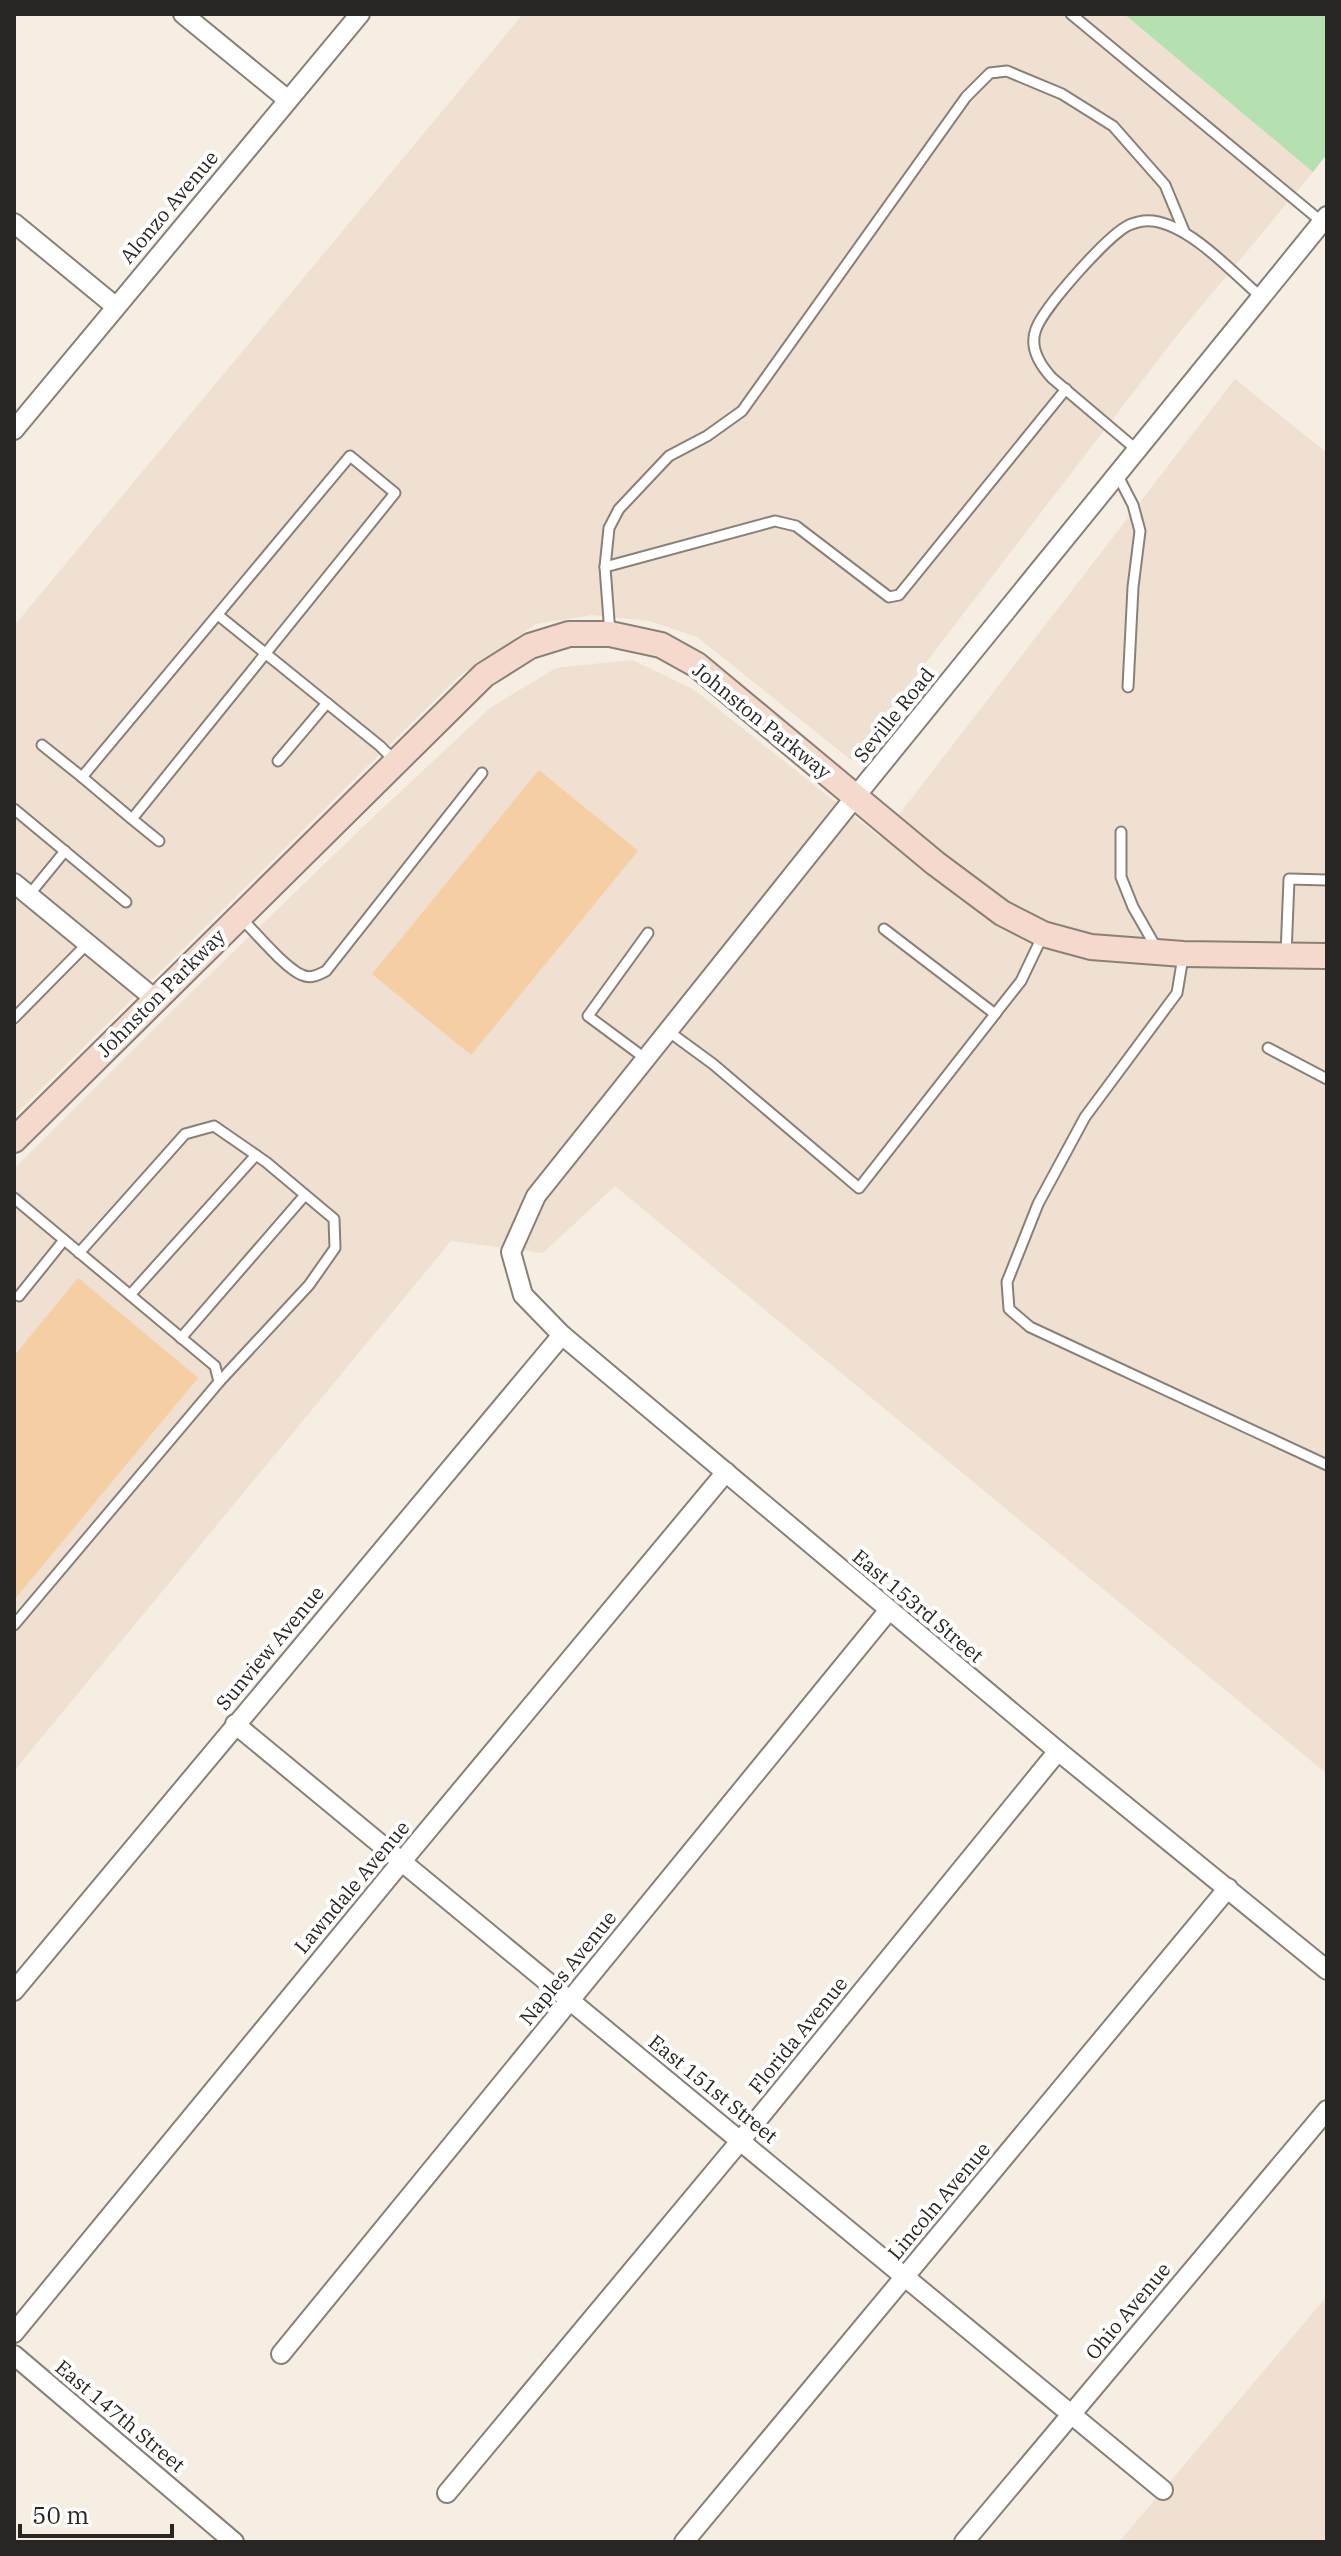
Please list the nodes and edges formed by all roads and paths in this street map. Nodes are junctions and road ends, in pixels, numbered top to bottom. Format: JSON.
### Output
{"nodes":[{"id":1,"x":183,"y":14,"type":"edge"},
{"id":2,"x":360,"y":14,"type":"edge"},
{"id":3,"x":1071,"y":14,"type":"edge"},
{"id":4,"x":288,"y":100,"type":"junction"},
{"id":5,"x":1325,"y":219,"type":"edge"},
{"id":6,"x":14,"y":223,"type":"edge"},
{"id":7,"x":1184,"y":231,"type":"junction"},
{"id":8,"x":1261,"y":297,"type":"junction"},
{"id":9,"x":115,"y":306,"type":"junction"},
{"id":10,"x":1066,"y":389,"type":"junction"},
{"id":11,"x":14,"y":430,"type":"edge"},
{"id":12,"x":1137,"y":450,"type":"junction"},
{"id":13,"x":1117,"y":474,"type":"junction"},
{"id":14,"x":605,"y":567,"type":"junction"},
{"id":15,"x":218,"y":615,"type":"junction"},
{"id":16,"x":610,"y":634,"type":"junction"},
{"id":17,"x":266,"y":654,"type":"junction"},
{"id":18,"x":1128,"y":687,"type":"dead end"},
{"id":19,"x":327,"y":703,"type":"junction"},
{"id":20,"x":42,"y":745,"type":"dead end"},
{"id":21,"x":278,"y":761,"type":"dead end"},
{"id":22,"x":396,"y":762,"type":"junction"},
{"id":23,"x":482,"y":773,"type":"dead end"},
{"id":24,"x":82,"y":777,"type":"junction"},
{"id":25,"x":855,"y":797,"type":"junction"},
{"id":26,"x":14,"y":809,"type":"edge"},
{"id":27,"x":132,"y":819,"type":"junction"},
{"id":28,"x":1121,"y":832,"type":"dead end"},
{"id":29,"x":159,"y":841,"type":"dead end"},
{"id":30,"x":65,"y":851,"type":"junction"},
{"id":31,"x":1327,"y":880,"type":"edge"},
{"id":32,"x":21,"y":889,"type":"edge"},
{"id":33,"x":126,"y":902,"type":"dead end"},
{"id":34,"x":239,"y":916,"type":"junction"},
{"id":35,"x":884,"y":929,"type":"dead end"},
{"id":36,"x":648,"y":933,"type":"dead end"},
{"id":37,"x":1043,"y":934,"type":"junction"},
{"id":38,"x":88,"y":944,"type":"junction"},
{"id":39,"x":1158,"y":952,"type":"junction"},
{"id":40,"x":1183,"y":954,"type":"junction"},
{"id":41,"x":1286,"y":955,"type":"junction"},
{"id":42,"x":1327,"y":956,"type":"edge"},
{"id":43,"x":155,"y":999,"type":"junction"},
{"id":44,"x":996,"y":1013,"type":"junction"},
{"id":45,"x":14,"y":1018,"type":"edge"},
{"id":46,"x":668,"y":1031,"type":"junction"},
{"id":47,"x":1268,"y":1048,"type":"dead end"},
{"id":48,"x":646,"y":1059,"type":"junction"},
{"id":49,"x":1327,"y":1079,"type":"edge"},
{"id":50,"x":15,"y":1138,"type":"edge"},
{"id":51,"x":256,"y":1155,"type":"junction"},
{"id":52,"x":305,"y":1195,"type":"junction"},
{"id":53,"x":14,"y":1198,"type":"edge"},
{"id":54,"x":64,"y":1240,"type":"junction"},
{"id":55,"x":511,"y":1252,"type":"joint"},
{"id":56,"x":79,"y":1253,"type":"junction"},
{"id":57,"x":130,"y":1295,"type":"junction"},
{"id":58,"x":19,"y":1296,"type":"dead end"},
{"id":59,"x":562,"y":1335,"type":"junction"},
{"id":60,"x":181,"y":1338,"type":"junction"},
{"id":61,"x":219,"y":1382,"type":"junction"},
{"id":62,"x":1327,"y":1465,"type":"edge"},
{"id":63,"x":726,"y":1472,"type":"junction"},
{"id":64,"x":889,"y":1610,"type":"junction"},
{"id":65,"x":14,"y":1625,"type":"edge"},
{"id":66,"x":235,"y":1724,"type":"junction"},
{"id":67,"x":1058,"y":1751,"type":"junction"},
{"id":68,"x":401,"y":1861,"type":"junction"},
{"id":69,"x":1228,"y":1888,"type":"junction"},
{"id":70,"x":1327,"y":1970,"type":"edge"},
{"id":71,"x":14,"y":1991,"type":"edge"},
{"id":72,"x":570,"y":2000,"type":"junction"},
{"id":73,"x":1327,"y":2110,"type":"edge"},
{"id":74,"x":741,"y":2140,"type":"junction"},
{"id":75,"x":904,"y":2277,"type":"junction"},
{"id":76,"x":14,"y":2333,"type":"edge"},
{"id":77,"x":281,"y":2354,"type":"dead end"},
{"id":78,"x":14,"y":2355,"type":"edge"},
{"id":79,"x":1071,"y":2413,"type":"junction"},
{"id":80,"x":1163,"y":2490,"type":"dead end"},
{"id":81,"x":447,"y":2493,"type":"dead end"},
{"id":82,"x":234,"y":2542,"type":"edge"},
{"id":83,"x":684,"y":2542,"type":"edge"},
{"id":84,"x":964,"y":2542,"type":"edge"}],
"edges":[{"from":1,"to":4,"type":"street"},
{"from":2,"to":4,"type":"street","name":"Alonzo Avenue"},
{"from":3,"to":5,"type":"lane"},
{"from":4,"to":9,"type":"street","name":"Alonzo Avenue"},
{"from":5,"to":8,"type":"street","name":"Seville Road"},
{"from":6,"to":9,"type":"street"},
{"from":7,"to":8,"type":"lane"},
{"from":7,"to":10,"type":"lane"},
{"from":7,"to":14,"type":"lane"},
{"from":8,"to":12,"type":"street","name":"Seville Road"},
{"from":9,"to":11,"type":"street","name":"Alonzo Avenue"},
{"from":10,"to":12,"type":"lane"},
{"from":10,"to":14,"type":"lane"},
{"from":12,"to":13,"type":"street","name":"Seville Road"},
{"from":13,"to":18,"type":"lane"},
{"from":13,"to":25,"type":"street","name":"Seville Road"},
{"from":14,"to":16,"type":"lane"},
{"from":15,"to":17,"type":"lane"},
{"from":15,"to":17,"type":"lane"},
{"from":15,"to":24,"type":"lane"},
{"from":16,"to":22,"type":"street","name":"Johnston Parkway"},
{"from":16,"to":25,"type":"street","name":"Johnston Parkway"},
{"from":17,"to":19,"type":"lane"},
{"from":17,"to":27,"type":"lane"},
{"from":19,"to":21,"type":"lane"},
{"from":19,"to":22,"type":"lane"},
{"from":20,"to":24,"type":"lane"},
{"from":22,"to":34,"type":"street","name":"Johnston Parkway"},
{"from":23,"to":34,"type":"lane"},
{"from":24,"to":27,"type":"lane"},
{"from":25,"to":37,"type":"street","name":"Johnston Parkway"},
{"from":25,"to":46,"type":"street","name":"Seville Road"},
{"from":26,"to":30,"type":"lane"},
{"from":27,"to":29,"type":"lane"},
{"from":28,"to":39,"type":"lane"},
{"from":30,"to":32,"type":"lane"},
{"from":30,"to":33,"type":"lane"},
{"from":31,"to":41,"type":"lane"},
{"from":32,"to":38,"type":"street"},
{"from":34,"to":43,"type":"street","name":"Johnston Parkway"},
{"from":35,"to":44,"type":"lane"},
{"from":36,"to":48,"type":"lane"},
{"from":37,"to":39,"type":"street","name":"Johnston Parkway"},
{"from":37,"to":44,"type":"lane"},
{"from":38,"to":43,"type":"street"},
{"from":38,"to":45,"type":"lane"},
{"from":39,"to":40,"type":"street","name":"Johnston Parkway"},
{"from":40,"to":41,"type":"street","name":"Johnston Parkway"},
{"from":40,"to":62,"type":"lane"},
{"from":41,"to":42,"type":"street","name":"Johnston Parkway"},
{"from":43,"to":50,"type":"street","name":"Johnston Parkway"},
{"from":44,"to":46,"type":"lane"},
{"from":46,"to":48,"type":"street","name":"Seville Road"},
{"from":47,"to":49,"type":"lane"},
{"from":48,"to":55,"type":"street","name":"Seville Road"},
{"from":51,"to":52,"type":"lane"},
{"from":51,"to":56,"type":"lane"},
{"from":51,"to":57,"type":"lane"},
{"from":52,"to":60,"type":"lane"},
{"from":52,"to":61,"type":"lane"},
{"from":53,"to":54,"type":"lane"},
{"from":54,"to":56,"type":"lane"},
{"from":54,"to":58,"type":"lane"},
{"from":55,"to":59,"type":"street","name":"East 153rd Street"},
{"from":56,"to":57,"type":"lane"},
{"from":57,"to":60,"type":"lane"},
{"from":59,"to":63,"type":"street","name":"East 153rd Street"},
{"from":59,"to":66,"type":"street","name":"Sunview Avenue"},
{"from":60,"to":61,"type":"lane"},
{"from":61,"to":65,"type":"lane"},
{"from":63,"to":64,"type":"street","name":"East 153rd Street"},
{"from":63,"to":68,"type":"street","name":"Lawndale Avenue"},
{"from":64,"to":67,"type":"street","name":"East 153rd Street"},
{"from":64,"to":72,"type":"street","name":"Naples Avenue"},
{"from":66,"to":68,"type":"street","name":"East 151st Street"},
{"from":66,"to":71,"type":"street","name":"Sunview Avenue"},
{"from":67,"to":69,"type":"street","name":"East 153rd Street"},
{"from":67,"to":74,"type":"street","name":"Florida Avenue"},
{"from":68,"to":72,"type":"street","name":"East 151st Street"},
{"from":68,"to":76,"type":"street","name":"Lawndale Avenue"},
{"from":69,"to":70,"type":"street","name":"East 153rd Street"},
{"from":69,"to":75,"type":"street","name":"Lincoln Avenue"},
{"from":72,"to":74,"type":"street","name":"East 151st Street"},
{"from":72,"to":77,"type":"street","name":"Naples Avenue"},
{"from":73,"to":79,"type":"street","name":"Ohio Avenue"},
{"from":74,"to":75,"type":"street","name":"East 151st Street"},
{"from":74,"to":81,"type":"street","name":"Florida Avenue"},
{"from":75,"to":79,"type":"street","name":"East 151st Street"},
{"from":75,"to":83,"type":"street","name":"Lincoln Avenue"},
{"from":78,"to":82,"type":"street","name":"East 147th Street"},
{"from":79,"to":80,"type":"street","name":"East 151st Street"},
{"from":79,"to":84,"type":"street","name":"Ohio Avenue"}]}
